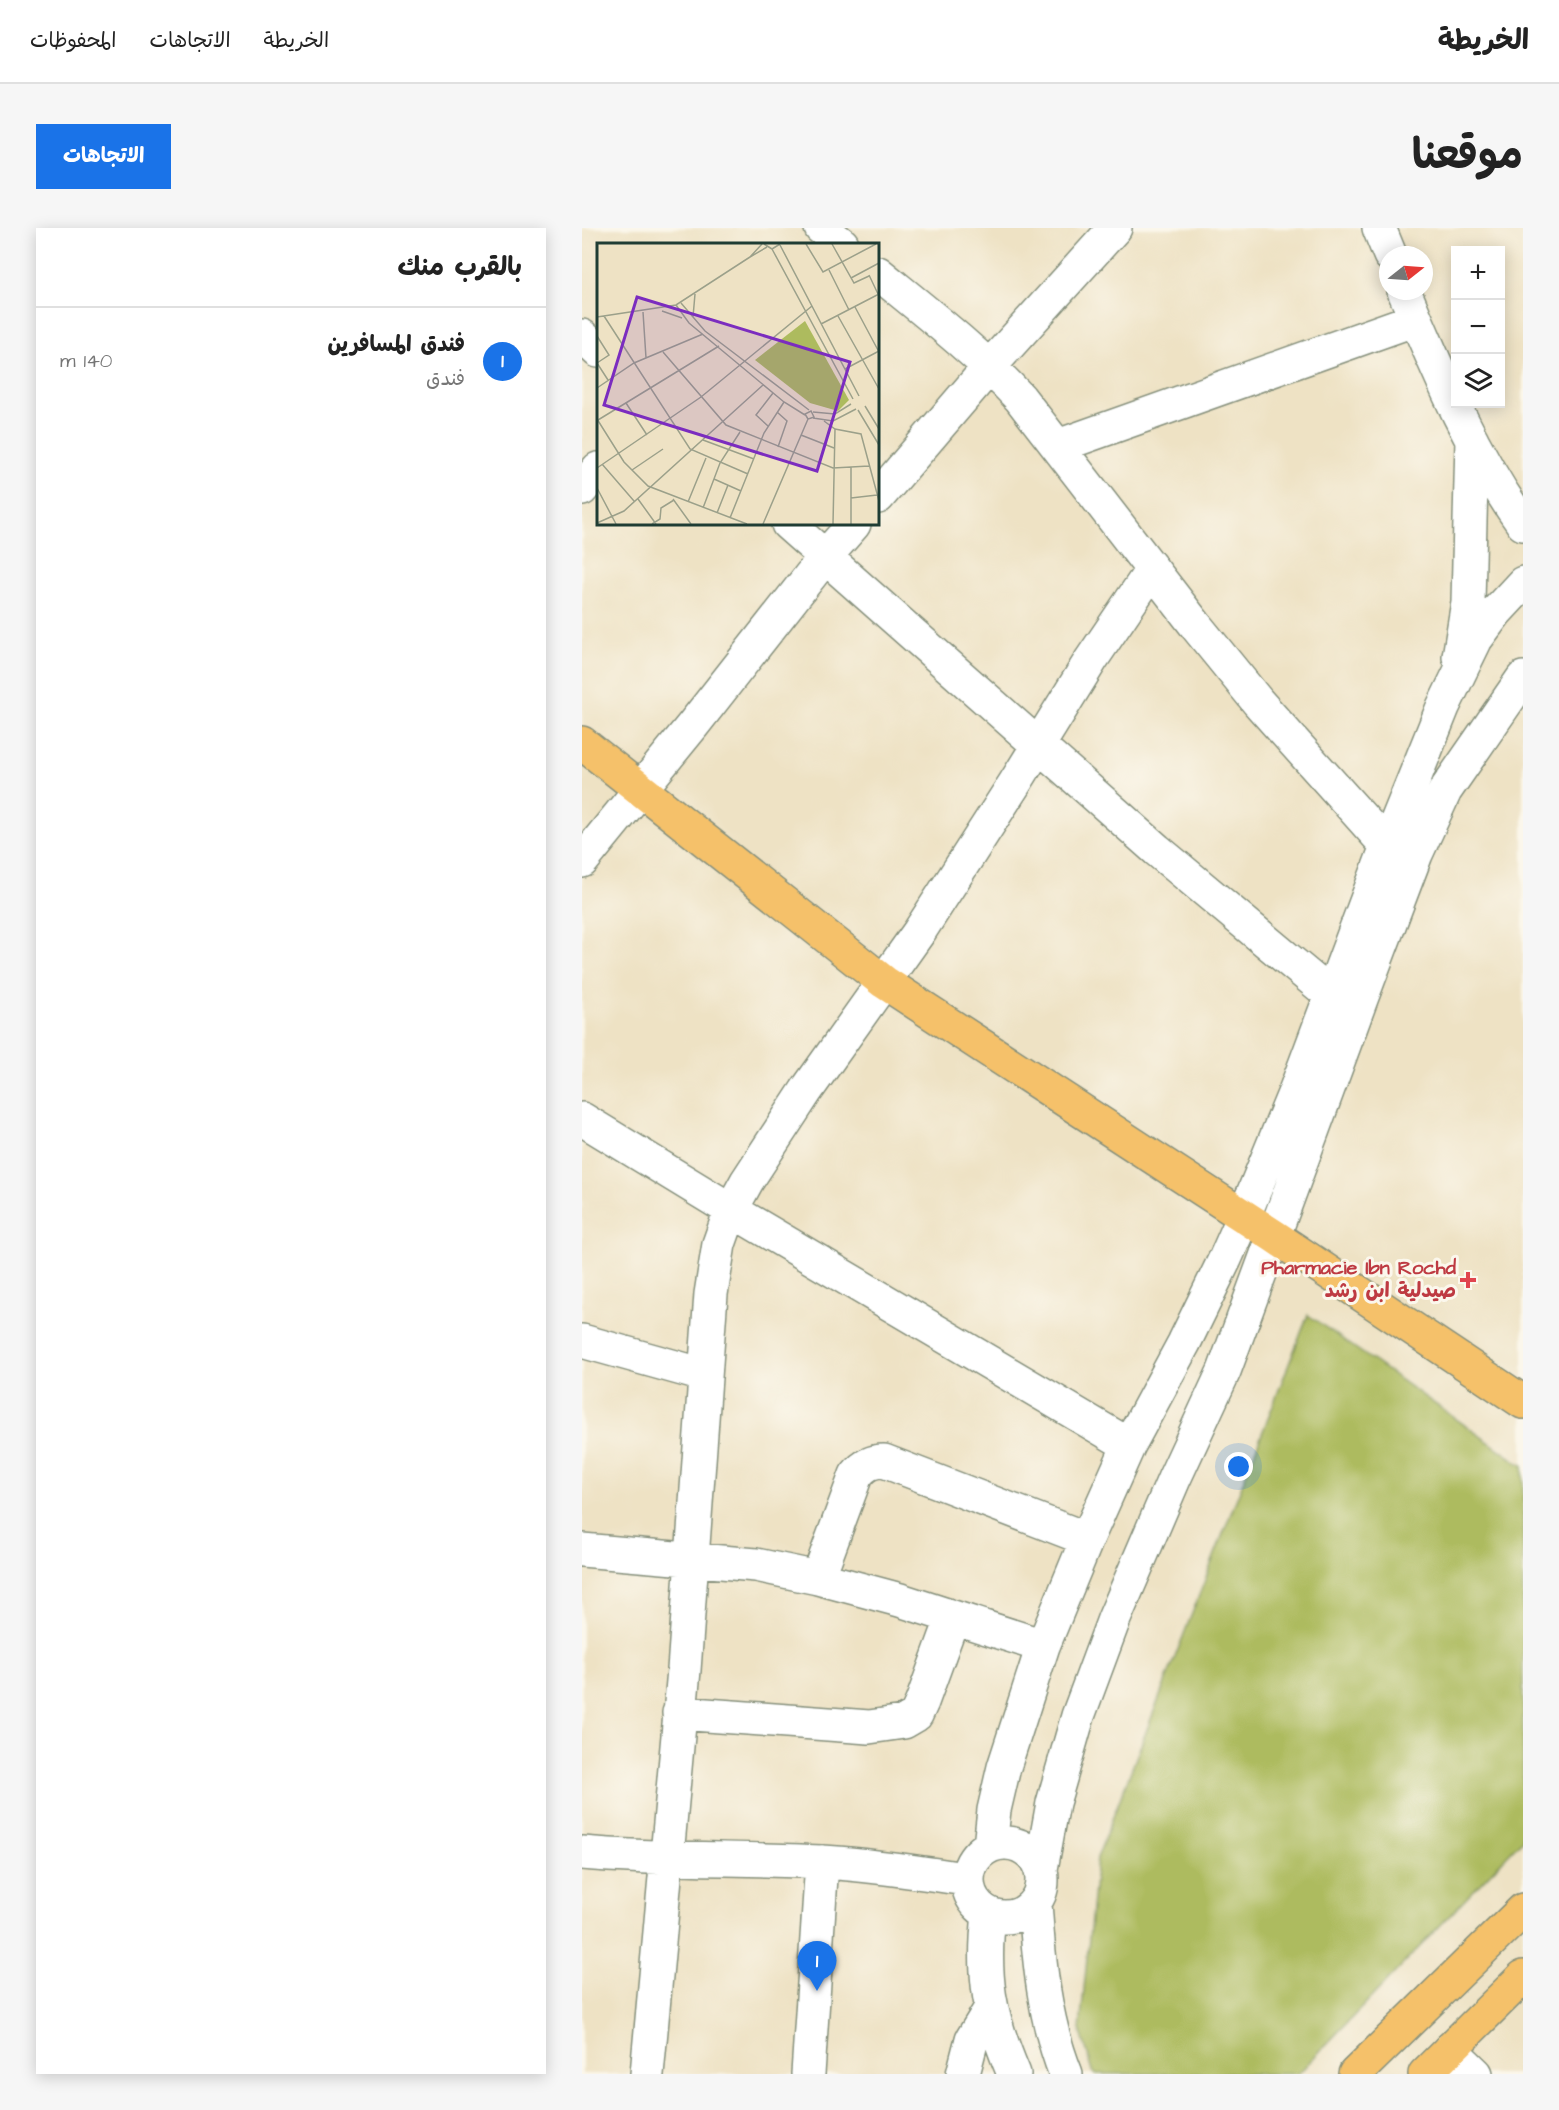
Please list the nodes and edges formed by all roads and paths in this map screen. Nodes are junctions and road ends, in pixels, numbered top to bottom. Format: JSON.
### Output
{"nodes":[{"id":1,"x":821,"y":228,"type":"edge"},
{"id":2,"x":1114,"y":228,"type":"edge"},
{"id":3,"x":1379,"y":228,"type":"edge"},
{"id":4,"x":841,"y":243,"type":"edge"},
{"id":5,"x":1386,"y":246,"type":"edge"},
{"id":6,"x":879,"y":274,"type":"edge"},
{"id":7,"x":1410,"y":305,"type":"edge"},
{"id":8,"x":582,"y":336,"type":"edge"},
{"id":9,"x":597,"y":350,"type":"edge"},
{"id":10,"x":990,"y":366,"type":"junction"},
{"id":11,"x":1472,"y":440,"type":"junction"},
{"id":12,"x":1058,"y":446,"type":"junction"},
{"id":13,"x":597,"y":471,"type":"edge"},
{"id":14,"x":582,"y":489,"type":"edge"},
{"id":15,"x":879,"y":496,"type":"edge"},
{"id":16,"x":1523,"y":524,"type":"edge"},
{"id":17,"x":789,"y":525,"type":"edge"},
{"id":18,"x":853,"y":525,"type":"edge"},
{"id":19,"x":825,"y":557,"type":"junction"},
{"id":20,"x":1152,"y":570,"type":"junction"},
{"id":21,"x":1523,"y":583,"type":"edge"},
{"id":22,"x":1523,"y":678,"type":"edge"},
{"id":23,"x":1456,"y":679,"type":"junction"},
{"id":24,"x":1509,"y":716,"type":"edge"},
{"id":25,"x":582,"y":744,"type":"edge"},
{"id":26,"x":1038,"y":744,"type":"junction"},
{"id":27,"x":641,"y":789,"type":"junction"},
{"id":28,"x":1387,"y":846,"type":"junction"},
{"id":29,"x":582,"y":861,"type":"edge"},
{"id":30,"x":884,"y":982,"type":"junction"},
{"id":31,"x":1332,"y":996,"type":"junction"},
{"id":32,"x":582,"y":1119,"type":"edge"},
{"id":33,"x":731,"y":1210,"type":"junction"},
{"id":34,"x":1244,"y":1216,"type":"junction"},
{"id":35,"x":1274,"y":1236,"type":"junction"},
{"id":36,"x":582,"y":1341,"type":"edge"},
{"id":37,"x":704,"y":1375,"type":"junction"},
{"id":38,"x":1523,"y":1402,"type":"edge"},
{"id":39,"x":1129,"y":1445,"type":"junction"},
{"id":40,"x":1087,"y":1539,"type":"junction"},
{"id":41,"x":582,"y":1550,"type":"edge"},
{"id":42,"x":691,"y":1560,"type":"junction"},
{"id":43,"x":818,"y":1578,"type":"junction"},
{"id":44,"x":952,"y":1617,"type":"junction"},
{"id":45,"x":1043,"y":1646,"type":"junction"},
{"id":46,"x":679,"y":1713,"type":"junction"},
{"id":47,"x":990,"y":1845,"type":"junction"},
{"id":48,"x":582,"y":1852,"type":"edge"},
{"id":49,"x":666,"y":1858,"type":"junction"},
{"id":50,"x":822,"y":1862,"type":"junction"},
{"id":51,"x":1041,"y":1869,"type":"junction"},
{"id":52,"x":968,"y":1880,"type":"junction"},
{"id":53,"x":1035,"y":1903,"type":"junction"},
{"id":54,"x":1523,"y":1910,"type":"edge"},
{"id":55,"x":990,"y":1914,"type":"junction"},
{"id":56,"x":1523,"y":1977,"type":"edge"},
{"id":57,"x":991,"y":2008,"type":"junction"},
{"id":58,"x":1450,"y":2049,"type":"junction"},
{"id":59,"x":647,"y":2074,"type":"edge"},
{"id":60,"x":808,"y":2074,"type":"edge"},
{"id":61,"x":963,"y":2074,"type":"edge"},
{"id":62,"x":1014,"y":2074,"type":"edge"},
{"id":63,"x":1066,"y":2074,"type":"edge"},
{"id":64,"x":1355,"y":2074,"type":"edge"},
{"id":65,"x":1425,"y":2074,"type":"edge"},
{"id":66,"x":1476,"y":2074,"type":"edge"}],
"edges":[{"from":1,"to":4,"type":"street"},
{"from":2,"to":10,"type":"street"},
{"from":3,"to":5,"type":"street"},
{"from":6,"to":10,"type":"street"},
{"from":7,"to":11,"type":"street"},
{"from":7,"to":12,"type":"street"},
{"from":8,"to":9,"type":"street"},
{"from":10,"to":12,"type":"street"},
{"from":10,"to":15,"type":"street"},
{"from":11,"to":16,"type":"street"},
{"from":11,"to":23,"type":"street"},
{"from":12,"to":20,"type":"street"},
{"from":13,"to":14,"type":"street"},
{"from":17,"to":19,"type":"street"},
{"from":18,"to":19,"type":"street"},
{"from":19,"to":26,"type":"street"},
{"from":19,"to":27,"type":"street"},
{"from":20,"to":26,"type":"street"},
{"from":20,"to":28,"type":"street"},
{"from":21,"to":23,"type":"street"},
{"from":22,"to":24,"type":"street"},
{"from":23,"to":28,"type":"street"},
{"from":24,"to":35,"type":"street"},
{"from":25,"to":27,"type":"main road"},
{"from":26,"to":30,"type":"street"},
{"from":26,"to":31,"type":"street"},
{"from":27,"to":29,"type":"street"},
{"from":27,"to":30,"type":"main road"},
{"from":28,"to":31,"type":"street"},
{"from":30,"to":33,"type":"street"},
{"from":30,"to":34,"type":"main road"},
{"from":31,"to":34,"type":"street"},
{"from":32,"to":33,"type":"street"},
{"from":33,"to":37,"type":"street"},
{"from":33,"to":39,"type":"street"},
{"from":34,"to":35,"type":"main road"},
{"from":34,"to":39,"type":"street"},
{"from":35,"to":38,"type":"main road"},
{"from":35,"to":51,"type":"street"},
{"from":36,"to":37,"type":"street"},
{"from":37,"to":42,"type":"street"},
{"from":39,"to":40,"type":"street"},
{"from":40,"to":43,"type":"street"},
{"from":40,"to":45,"type":"street"},
{"from":41,"to":42,"type":"street"},
{"from":42,"to":43,"type":"street"},
{"from":42,"to":46,"type":"street"},
{"from":43,"to":44,"type":"street"},
{"from":44,"to":45,"type":"street"},
{"from":44,"to":46,"type":"street"},
{"from":45,"to":47,"type":"street"},
{"from":46,"to":49,"type":"street"},
{"from":47,"to":51,"type":"street"},
{"from":47,"to":52,"type":"street"},
{"from":48,"to":49,"type":"street"},
{"from":49,"to":50,"type":"street"},
{"from":49,"to":59,"type":"street"},
{"from":50,"to":52,"type":"street"},
{"from":50,"to":60,"type":"street"},
{"from":51,"to":53,"type":"street"},
{"from":52,"to":55,"type":"street"},
{"from":53,"to":55,"type":"street"},
{"from":53,"to":63,"type":"street"},
{"from":54,"to":64,"type":"main road"},
{"from":55,"to":57,"type":"street"},
{"from":56,"to":58,"type":"main road"},
{"from":57,"to":61,"type":"street"},
{"from":57,"to":62,"type":"street"},
{"from":58,"to":65,"type":"main road"},
{"from":58,"to":66,"type":"street"}]}
